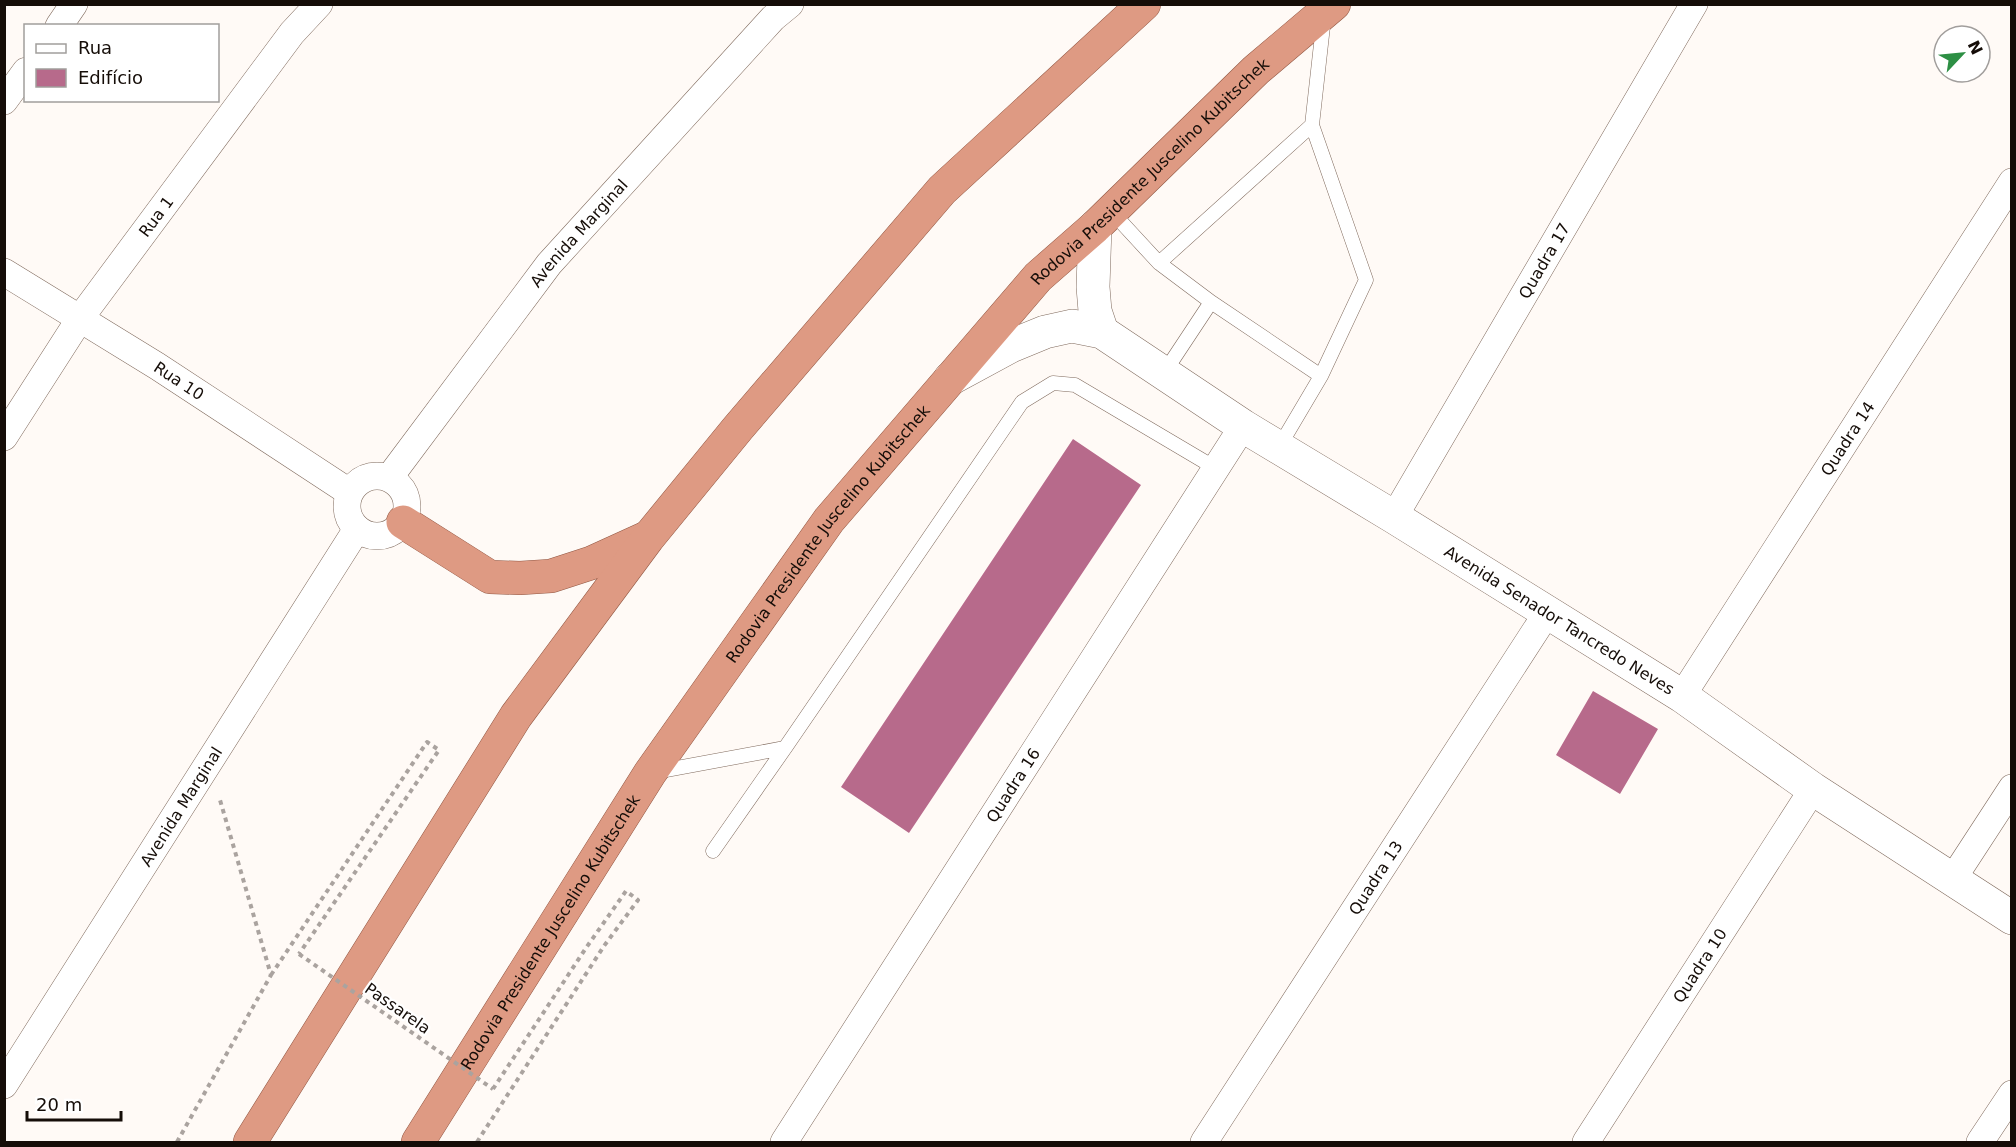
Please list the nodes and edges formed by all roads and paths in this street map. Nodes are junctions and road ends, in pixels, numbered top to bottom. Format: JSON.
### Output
{"nodes":[{"id":1,"x":74,"y":4,"type":"edge"},
{"id":2,"x":319,"y":4,"type":"edge"},
{"id":3,"x":1144,"y":4,"type":"edge"},
{"id":4,"x":1694,"y":4,"type":"edge"},
{"id":5,"x":1329,"y":8,"type":"edge"},
{"id":6,"x":773,"y":9,"type":"edge"},
{"id":7,"x":60,"y":24,"type":"edge"},
{"id":8,"x":24,"y":75,"type":"edge"},
{"id":9,"x":4,"y":101,"type":"edge"},
{"id":10,"x":1312,"y":125,"type":"junction"},
{"id":11,"x":2012,"y":182,"type":"edge"},
{"id":12,"x":1103,"y":219,"type":"junction"},
{"id":13,"x":1160,"y":263,"type":"junction"},
{"id":14,"x":4,"y":272,"type":"edge"},
{"id":15,"x":1211,"y":302,"type":"junction"},
{"id":16,"x":81,"y":317,"type":"junction"},
{"id":17,"x":1102,"y":332,"type":"junction"},
{"id":18,"x":1164,"y":373,"type":"junction"},
{"id":19,"x":1321,"y":376,"type":"junction"},
{"id":20,"x":949,"y":380,"type":"junction"},
{"id":21,"x":1243,"y":426,"type":"junction"},
{"id":22,"x":4,"y":437,"type":"edge"},
{"id":23,"x":1279,"y":447,"type":"junction"},
{"id":24,"x":1216,"y":469,"type":"junction"},
{"id":25,"x":389,"y":478,"type":"junction"},
{"id":26,"x":349,"y":492,"type":"junction"},
{"id":27,"x":1394,"y":517,"type":"junction"},
{"id":28,"x":403,"y":522,"type":"junction"},
{"id":29,"x":357,"y":529,"type":"junction"},
{"id":30,"x":648,"y":538,"type":"junction"},
{"id":31,"x":1547,"y":613,"type":"junction"},
{"id":32,"x":1682,"y":696,"type":"junction"},
{"id":33,"x":785,"y":748,"type":"junction"},
{"id":34,"x":209,"y":762,"type":"junction"},
{"id":35,"x":650,"y":773,"type":"junction"},
{"id":36,"x":2012,"y":788,"type":"edge"},
{"id":37,"x":1813,"y":789,"type":"junction"},
{"id":38,"x":713,"y":851,"type":"dead end"},
{"id":39,"x":1952,"y":880,"type":"junction"},
{"id":40,"x":2012,"y":918,"type":"edge"},
{"id":41,"x":271,"y":975,"type":"junction"},
{"id":42,"x":4,"y":1085,"type":"edge"},
{"id":43,"x":2012,"y":1094,"type":"edge"},
{"id":44,"x":177,"y":1143,"type":"edge"},
{"id":45,"x":250,"y":1143,"type":"edge"},
{"id":46,"x":418,"y":1143,"type":"edge"},
{"id":47,"x":477,"y":1143,"type":"edge"},
{"id":48,"x":784,"y":1143,"type":"edge"},
{"id":49,"x":1204,"y":1143,"type":"edge"},
{"id":50,"x":1586,"y":1143,"type":"edge"},
{"id":51,"x":1980,"y":1143,"type":"edge"}],
"edges":[{"from":1,"to":7,"type":"street"},
{"from":2,"to":16,"type":"street","name":"Rua 1"},
{"from":3,"to":30,"type":"highway"},
{"from":4,"to":27,"type":"street","name":"Quadra 17"},
{"from":5,"to":10,"type":"lane"},
{"from":5,"to":12,"type":"highway","name":"Rodovia Presidente Juscelino Kubitschek"},
{"from":6,"to":25,"type":"street","name":"Avenida Marginal"},
{"from":8,"to":9,"type":"street"},
{"from":10,"to":13,"type":"lane"},
{"from":10,"to":19,"type":"lane"},
{"from":11,"to":32,"type":"street","name":"Quadra 14"},
{"from":12,"to":13,"type":"lane"},
{"from":12,"to":17,"type":"street"},
{"from":12,"to":20,"type":"highway","name":"Rodovia Presidente Juscelino Kubitschek"},
{"from":13,"to":15,"type":"lane"},
{"from":14,"to":16,"type":"street","name":"Rua 10"},
{"from":15,"to":18,"type":"lane"},
{"from":15,"to":19,"type":"lane"},
{"from":16,"to":22,"type":"street","name":"Rua 1"},
{"from":16,"to":26,"type":"street","name":"Rua 10"},
{"from":17,"to":18,"type":"street","name":"Avenida Senador Tancredo Neves"},
{"from":17,"to":20,"type":"street"},
{"from":18,"to":21,"type":"street","name":"Avenida Senador Tancredo Neves"},
{"from":19,"to":23,"type":"lane"},
{"from":20,"to":35,"type":"highway","name":"Rodovia Presidente Juscelino Kubitschek"},
{"from":21,"to":23,"type":"street","name":"Avenida Senador Tancredo Neves"},
{"from":21,"to":24,"type":"street","name":"Quadra 16"},
{"from":23,"to":27,"type":"street","name":"Avenida Senador Tancredo Neves"},
{"from":24,"to":33,"type":"lane"},
{"from":24,"to":48,"type":"street","name":"Quadra 16"},
{"from":25,"to":26,"type":"street"},
{"from":25,"to":28,"type":"street"},
{"from":26,"to":29,"type":"street"},
{"from":27,"to":31,"type":"street","name":"Avenida Senador Tancredo Neves"},
{"from":28,"to":29,"type":"street"},
{"from":28,"to":30,"type":"highway"},
{"from":29,"to":34,"type":"street","name":"Avenida Marginal"},
{"from":30,"to":45,"type":"highway"},
{"from":31,"to":32,"type":"street","name":"Avenida Senador Tancredo Neves"},
{"from":31,"to":49,"type":"street","name":"Quadra 13"},
{"from":32,"to":37,"type":"street","name":"Avenida Senador Tancredo Neves"},
{"from":33,"to":35,"type":"lane"},
{"from":33,"to":38,"type":"lane"},
{"from":34,"to":41,"type":"path"},
{"from":34,"to":42,"type":"street","name":"Avenida Marginal"},
{"from":35,"to":46,"type":"highway","name":"Rodovia Presidente Juscelino Kubitschek"},
{"from":36,"to":39,"type":"street"},
{"from":37,"to":39,"type":"street","name":"Avenida Senador Tancredo Neves"},
{"from":37,"to":50,"type":"street","name":"Quadra 10"},
{"from":39,"to":40,"type":"street","name":"Avenida Senador Tancredo Neves"},
{"from":41,"to":44,"type":"path"},
{"from":41,"to":47,"type":"path","name":"Passarela","bridge":true},
{"from":43,"to":51,"type":"street"}]}
